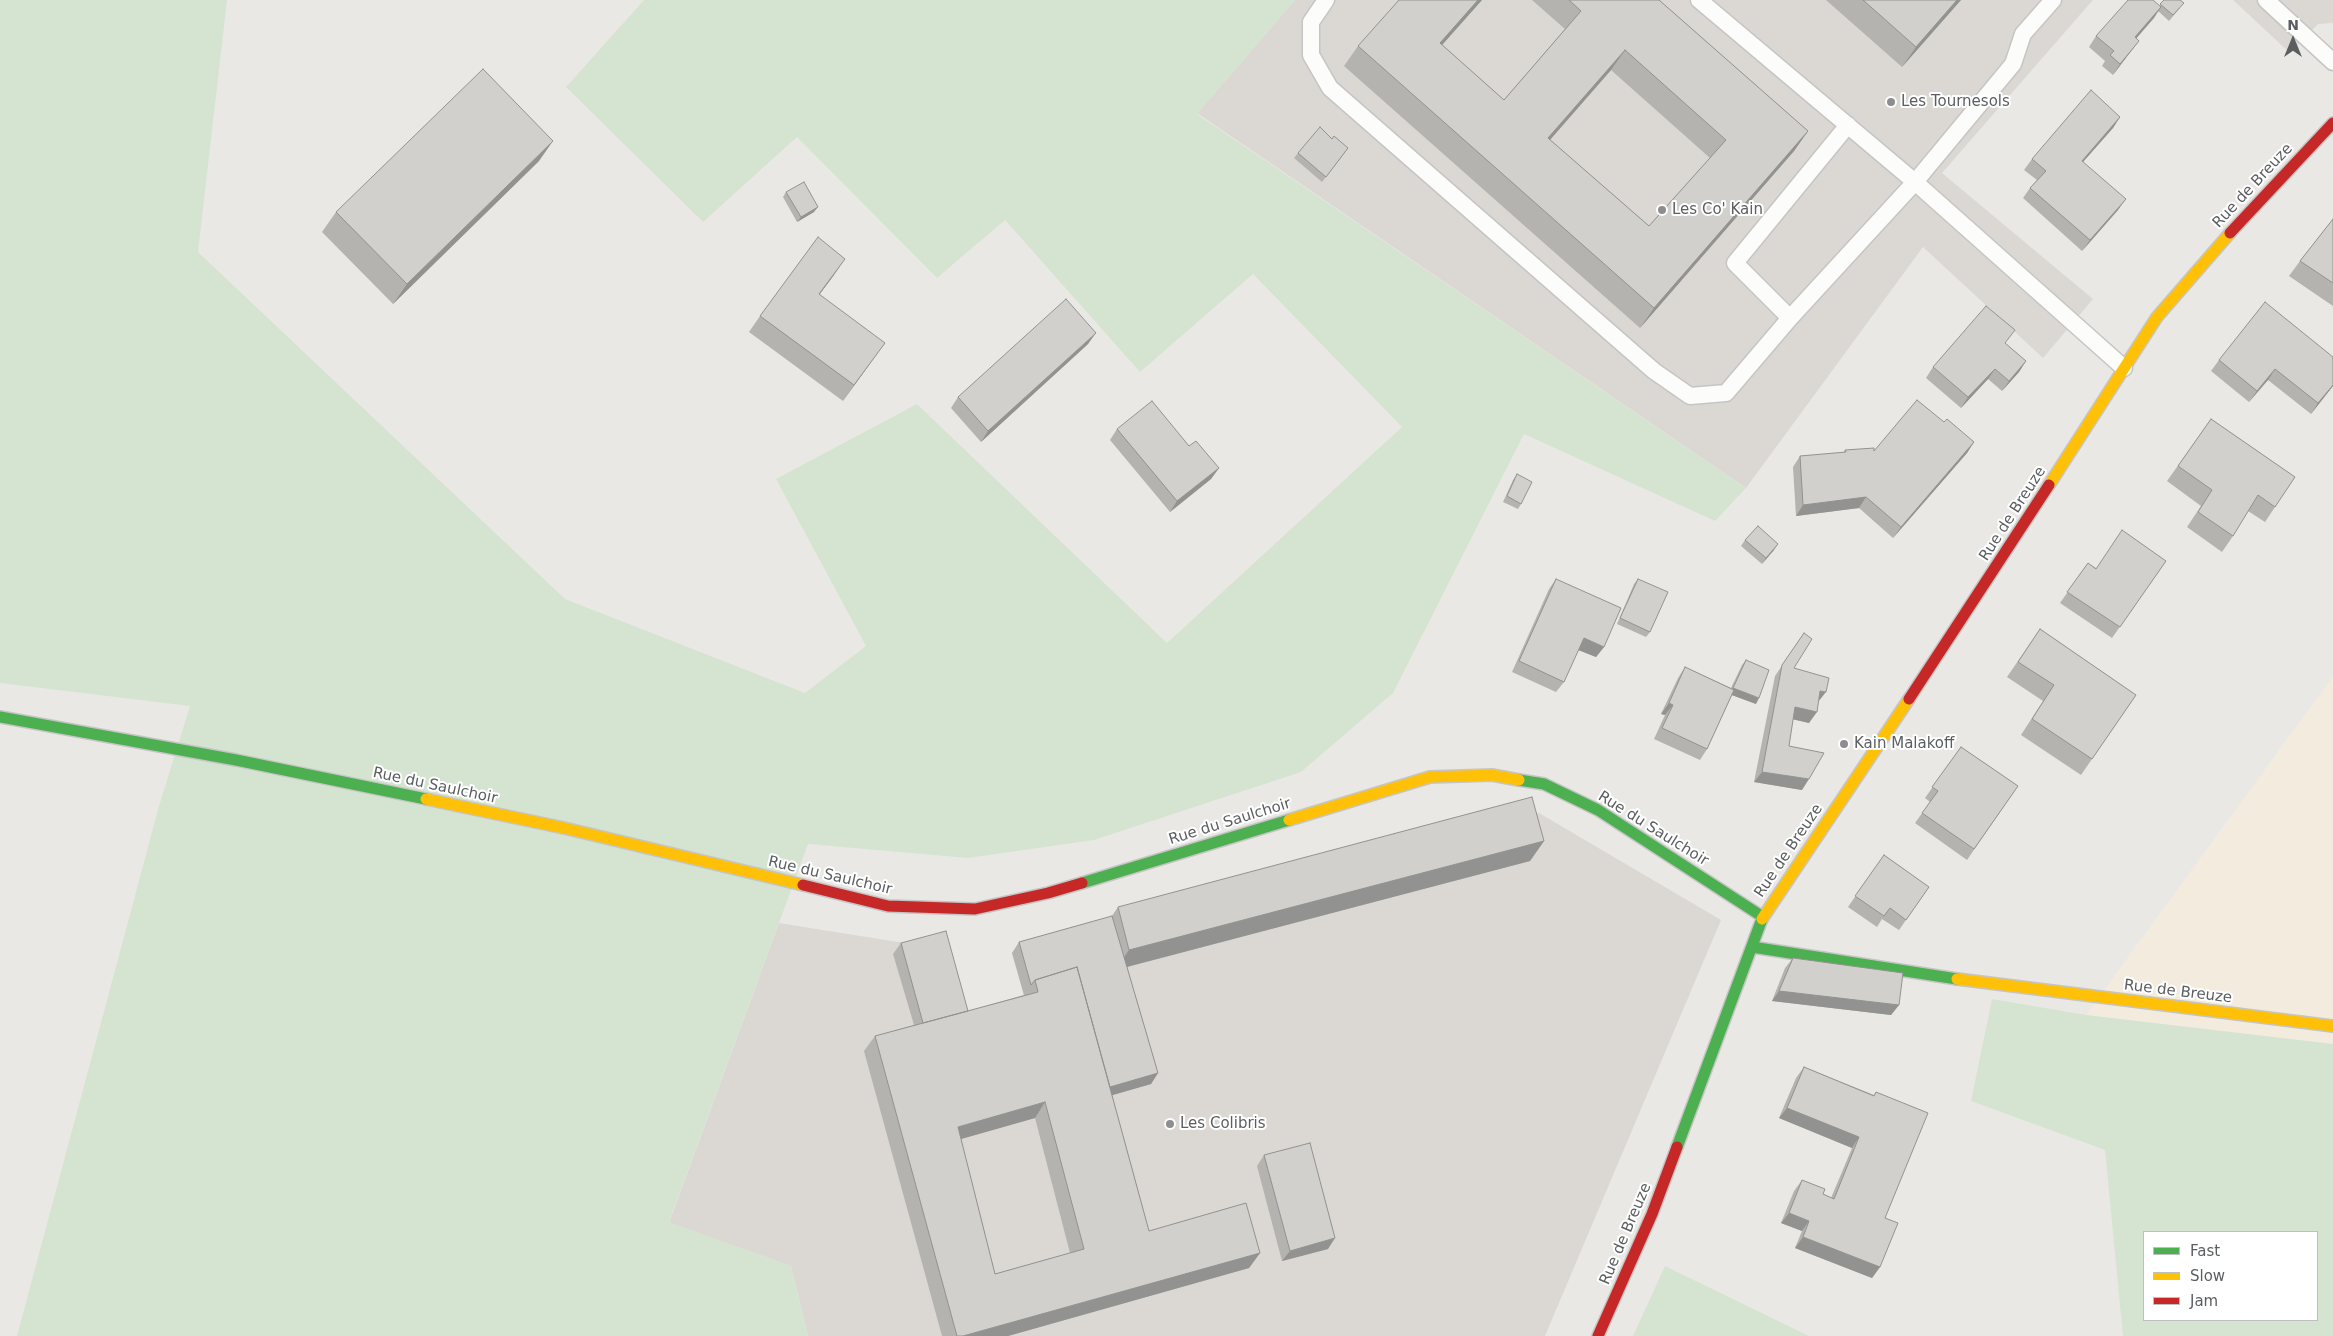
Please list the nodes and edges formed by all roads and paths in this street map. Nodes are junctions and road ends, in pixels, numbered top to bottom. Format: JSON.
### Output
{"nodes":[{"id":1,"x":1326,"y":0,"type":"edge"},
{"id":2,"x":1699,"y":0,"type":"edge"},
{"id":3,"x":2053,"y":0,"type":"edge"},
{"id":4,"x":2266,"y":0,"type":"edge"},
{"id":5,"x":2333,"y":62,"type":"edge"},
{"id":6,"x":2333,"y":123,"type":"edge"},
{"id":7,"x":1848,"y":125,"type":"junction"},
{"id":8,"x":1915,"y":182,"type":"junction"},
{"id":9,"x":1790,"y":318,"type":"junction"},
{"id":10,"x":2124,"y":368,"type":"junction"},
{"id":11,"x":0,"y":717,"type":"edge"},
{"id":12,"x":1763,"y":916,"type":"junction"},
{"id":13,"x":1752,"y":947,"type":"junction"},
{"id":14,"x":2333,"y":1026,"type":"edge"},
{"id":15,"x":1598,"y":1336,"type":"edge"}],
"edges":[{"from":1,"to":9,"type":"lane"},
{"from":2,"to":7,"type":"lane"},
{"from":3,"to":8,"type":"lane"},
{"from":4,"to":5,"type":"lane"},
{"from":6,"to":10,"type":"street","name":"Rue de Breuze"},
{"from":7,"to":8,"type":"lane"},
{"from":7,"to":9,"type":"lane"},
{"from":8,"to":9,"type":"lane"},
{"from":8,"to":10,"type":"lane"},
{"from":10,"to":12,"type":"street","name":"Rue de Breuze"},
{"from":11,"to":12,"type":"street","name":"Rue du Saulchoir"},
{"from":12,"to":13,"type":"street","name":"Rue de Breuze"},
{"from":13,"to":14,"type":"street","name":"Rue de Breuze"},
{"from":13,"to":15,"type":"street","name":"Rue de Breuze"}]}
